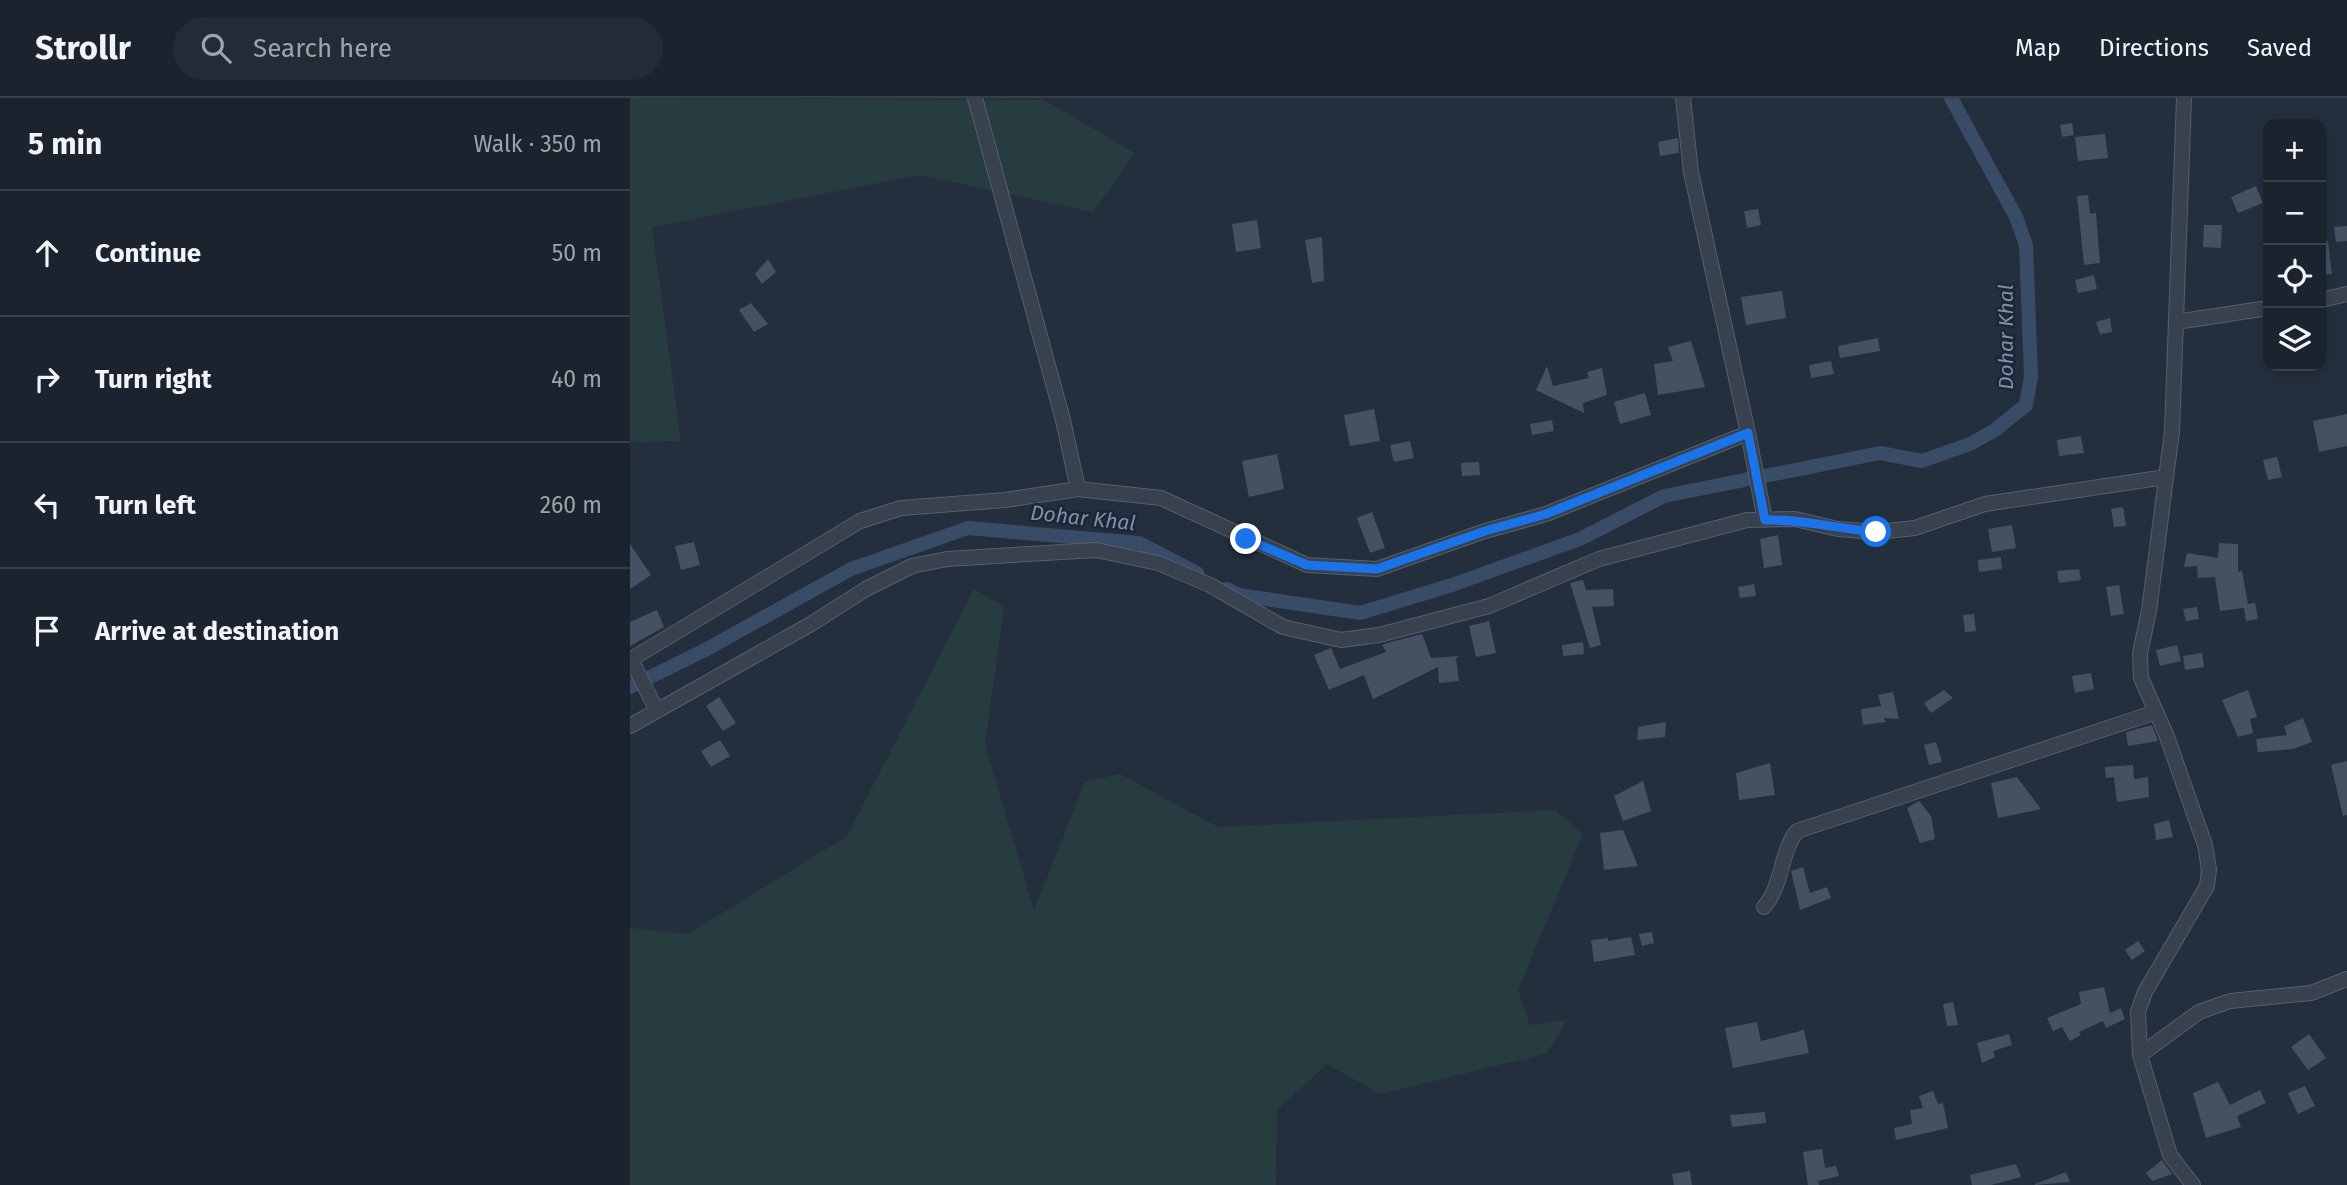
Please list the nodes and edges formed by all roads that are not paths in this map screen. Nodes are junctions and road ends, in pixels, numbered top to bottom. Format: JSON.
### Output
{"nodes":[{"id":1,"x":975,"y":98,"type":"edge"},
{"id":2,"x":1683,"y":98,"type":"edge"},
{"id":3,"x":2185,"y":98,"type":"edge"},
{"id":4,"x":2347,"y":294,"type":"edge"},
{"id":5,"x":2326,"y":299,"type":"edge"},
{"id":6,"x":2263,"y":309,"type":"edge"},
{"id":7,"x":2176,"y":322,"type":"junction"},
{"id":8,"x":1748,"y":433,"type":"junction"},
{"id":9,"x":2166,"y":477,"type":"junction"},
{"id":10,"x":1078,"y":489,"type":"junction"},
{"id":11,"x":1765,"y":520,"type":"junction"},
{"id":12,"x":632,"y":661,"type":"edge"},
{"id":13,"x":657,"y":711,"type":"junction"},
{"id":14,"x":2155,"y":712,"type":"junction"},
{"id":15,"x":630,"y":726,"type":"edge"},
{"id":16,"x":1764,"y":907,"type":"dead end"},
{"id":17,"x":2347,"y":979,"type":"edge"},
{"id":18,"x":2140,"y":1055,"type":"junction"},
{"id":19,"x":2193,"y":1185,"type":"edge"}],
"edges":[{"from":1,"to":10,"type":"street"},
{"from":2,"to":8,"type":"street"},
{"from":3,"to":7,"type":"street"},
{"from":4,"to":5,"type":"street"},
{"from":6,"to":7,"type":"street"},
{"from":7,"to":9,"type":"street"},
{"from":8,"to":10,"type":"street"},
{"from":8,"to":11,"type":"street"},
{"from":9,"to":11,"type":"street"},
{"from":9,"to":14,"type":"street"},
{"from":10,"to":12,"type":"street"},
{"from":11,"to":13,"type":"street"},
{"from":12,"to":13,"type":"street"},
{"from":13,"to":15,"type":"street"},
{"from":14,"to":16,"type":"street"},
{"from":14,"to":18,"type":"street"},
{"from":17,"to":18,"type":"street"},
{"from":18,"to":19,"type":"street"}]}
